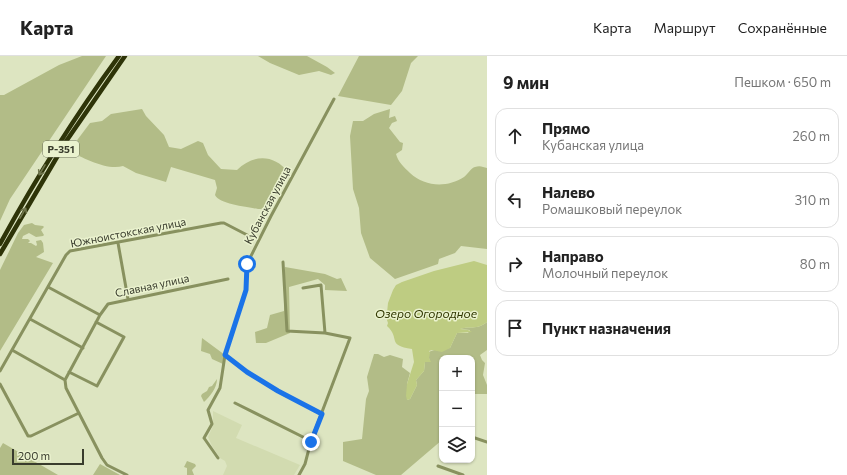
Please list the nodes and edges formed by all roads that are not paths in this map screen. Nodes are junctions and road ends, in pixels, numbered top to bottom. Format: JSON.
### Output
{"nodes":[{"id":1,"x":119,"y":56,"type":"edge"},
{"id":2,"x":125,"y":56,"type":"edge"},
{"id":3,"x":334,"y":99,"type":"dead end"},
{"id":4,"x":251,"y":237,"type":"dead end"},
{"id":5,"x":118,"y":243,"type":"junction"},
{"id":6,"x":0,"y":244,"type":"edge"},
{"id":7,"x":0,"y":254,"type":"edge"},
{"id":8,"x":283,"y":262,"type":"dead end"},
{"id":9,"x":228,"y":279,"type":"dead end"},
{"id":10,"x":48,"y":288,"type":"junction"},
{"id":11,"x":302,"y":288,"type":"dead end"},
{"id":12,"x":128,"y":299,"type":"junction"},
{"id":13,"x":100,"y":315,"type":"junction"},
{"id":14,"x":30,"y":319,"type":"junction"},
{"id":15,"x":96,"y":322,"type":"junction"},
{"id":16,"x":325,"y":333,"type":"junction"},
{"id":17,"x":83,"y":348,"type":"junction"},
{"id":18,"x":12,"y":350,"type":"junction"},
{"id":19,"x":225,"y":355,"type":"junction"},
{"id":20,"x":0,"y":371,"type":"edge"},
{"id":21,"x":69,"y":372,"type":"junction"},
{"id":22,"x":65,"y":380,"type":"junction"},
{"id":23,"x":0,"y":384,"type":"edge"},
{"id":24,"x":235,"y":403,"type":"dead end"},
{"id":25,"x":79,"y":413,"type":"junction"},
{"id":26,"x":322,"y":414,"type":"junction"},
{"id":27,"x":475,"y":437,"type":"edge"},
{"id":28,"x":311,"y":442,"type":"junction"},
{"id":29,"x":487,"y":442,"type":"edge"},
{"id":30,"x":218,"y":458,"type":"dead end"},
{"id":31,"x":438,"y":466,"type":"dead end"},
{"id":32,"x":127,"y":475,"type":"edge"},
{"id":33,"x":298,"y":475,"type":"edge"},
{"id":34,"x":463,"y":475,"type":"edge"}],
"edges":[{"from":1,"to":6,"type":"highway","number":"Р-351","one_way":true},
{"from":7,"to":2,"type":"highway","number":"Р-351","one_way":true},
{"from":3,"to":19,"type":"street","name":"Кубанская улица"},
{"from":4,"to":5,"type":"street","name":"Южноистокская улица"},
{"from":5,"to":10,"type":"street","name":"Южноистокская улица"},
{"from":5,"to":12,"type":"street"},
{"from":8,"to":16,"type":"street"},
{"from":9,"to":12,"type":"street","name":"Славная улица"},
{"from":10,"to":13,"type":"street"},
{"from":10,"to":14,"type":"street","name":"Южноистокская улица"},
{"from":11,"to":16,"type":"street"},
{"from":12,"to":13,"type":"street","name":"Славная улица"},
{"from":13,"to":15,"type":"street","name":"Славная улица"},
{"from":14,"to":17,"type":"street"},
{"from":14,"to":18,"type":"street","name":"Южноистокская улица"},
{"from":15,"to":17,"type":"street","name":"Славная улица"},
{"from":15,"to":21,"type":"street"},
{"from":16,"to":26,"type":"street"},
{"from":17,"to":21,"type":"street","name":"Славная улица"},
{"from":18,"to":20,"type":"street","name":"Южноистокская улица"},
{"from":18,"to":22,"type":"street"},
{"from":19,"to":26,"type":"street"},
{"from":19,"to":30,"type":"street","name":"Кубанская улица"},
{"from":21,"to":22,"type":"street","name":"Славная улица"},
{"from":22,"to":25,"type":"street"},
{"from":23,"to":25,"type":"street"},
{"from":24,"to":28,"type":"street"},
{"from":25,"to":32,"type":"street"},
{"from":26,"to":28,"type":"street"},
{"from":27,"to":29,"type":"street"},
{"from":28,"to":33,"type":"street"},
{"from":31,"to":34,"type":"street"}]}
